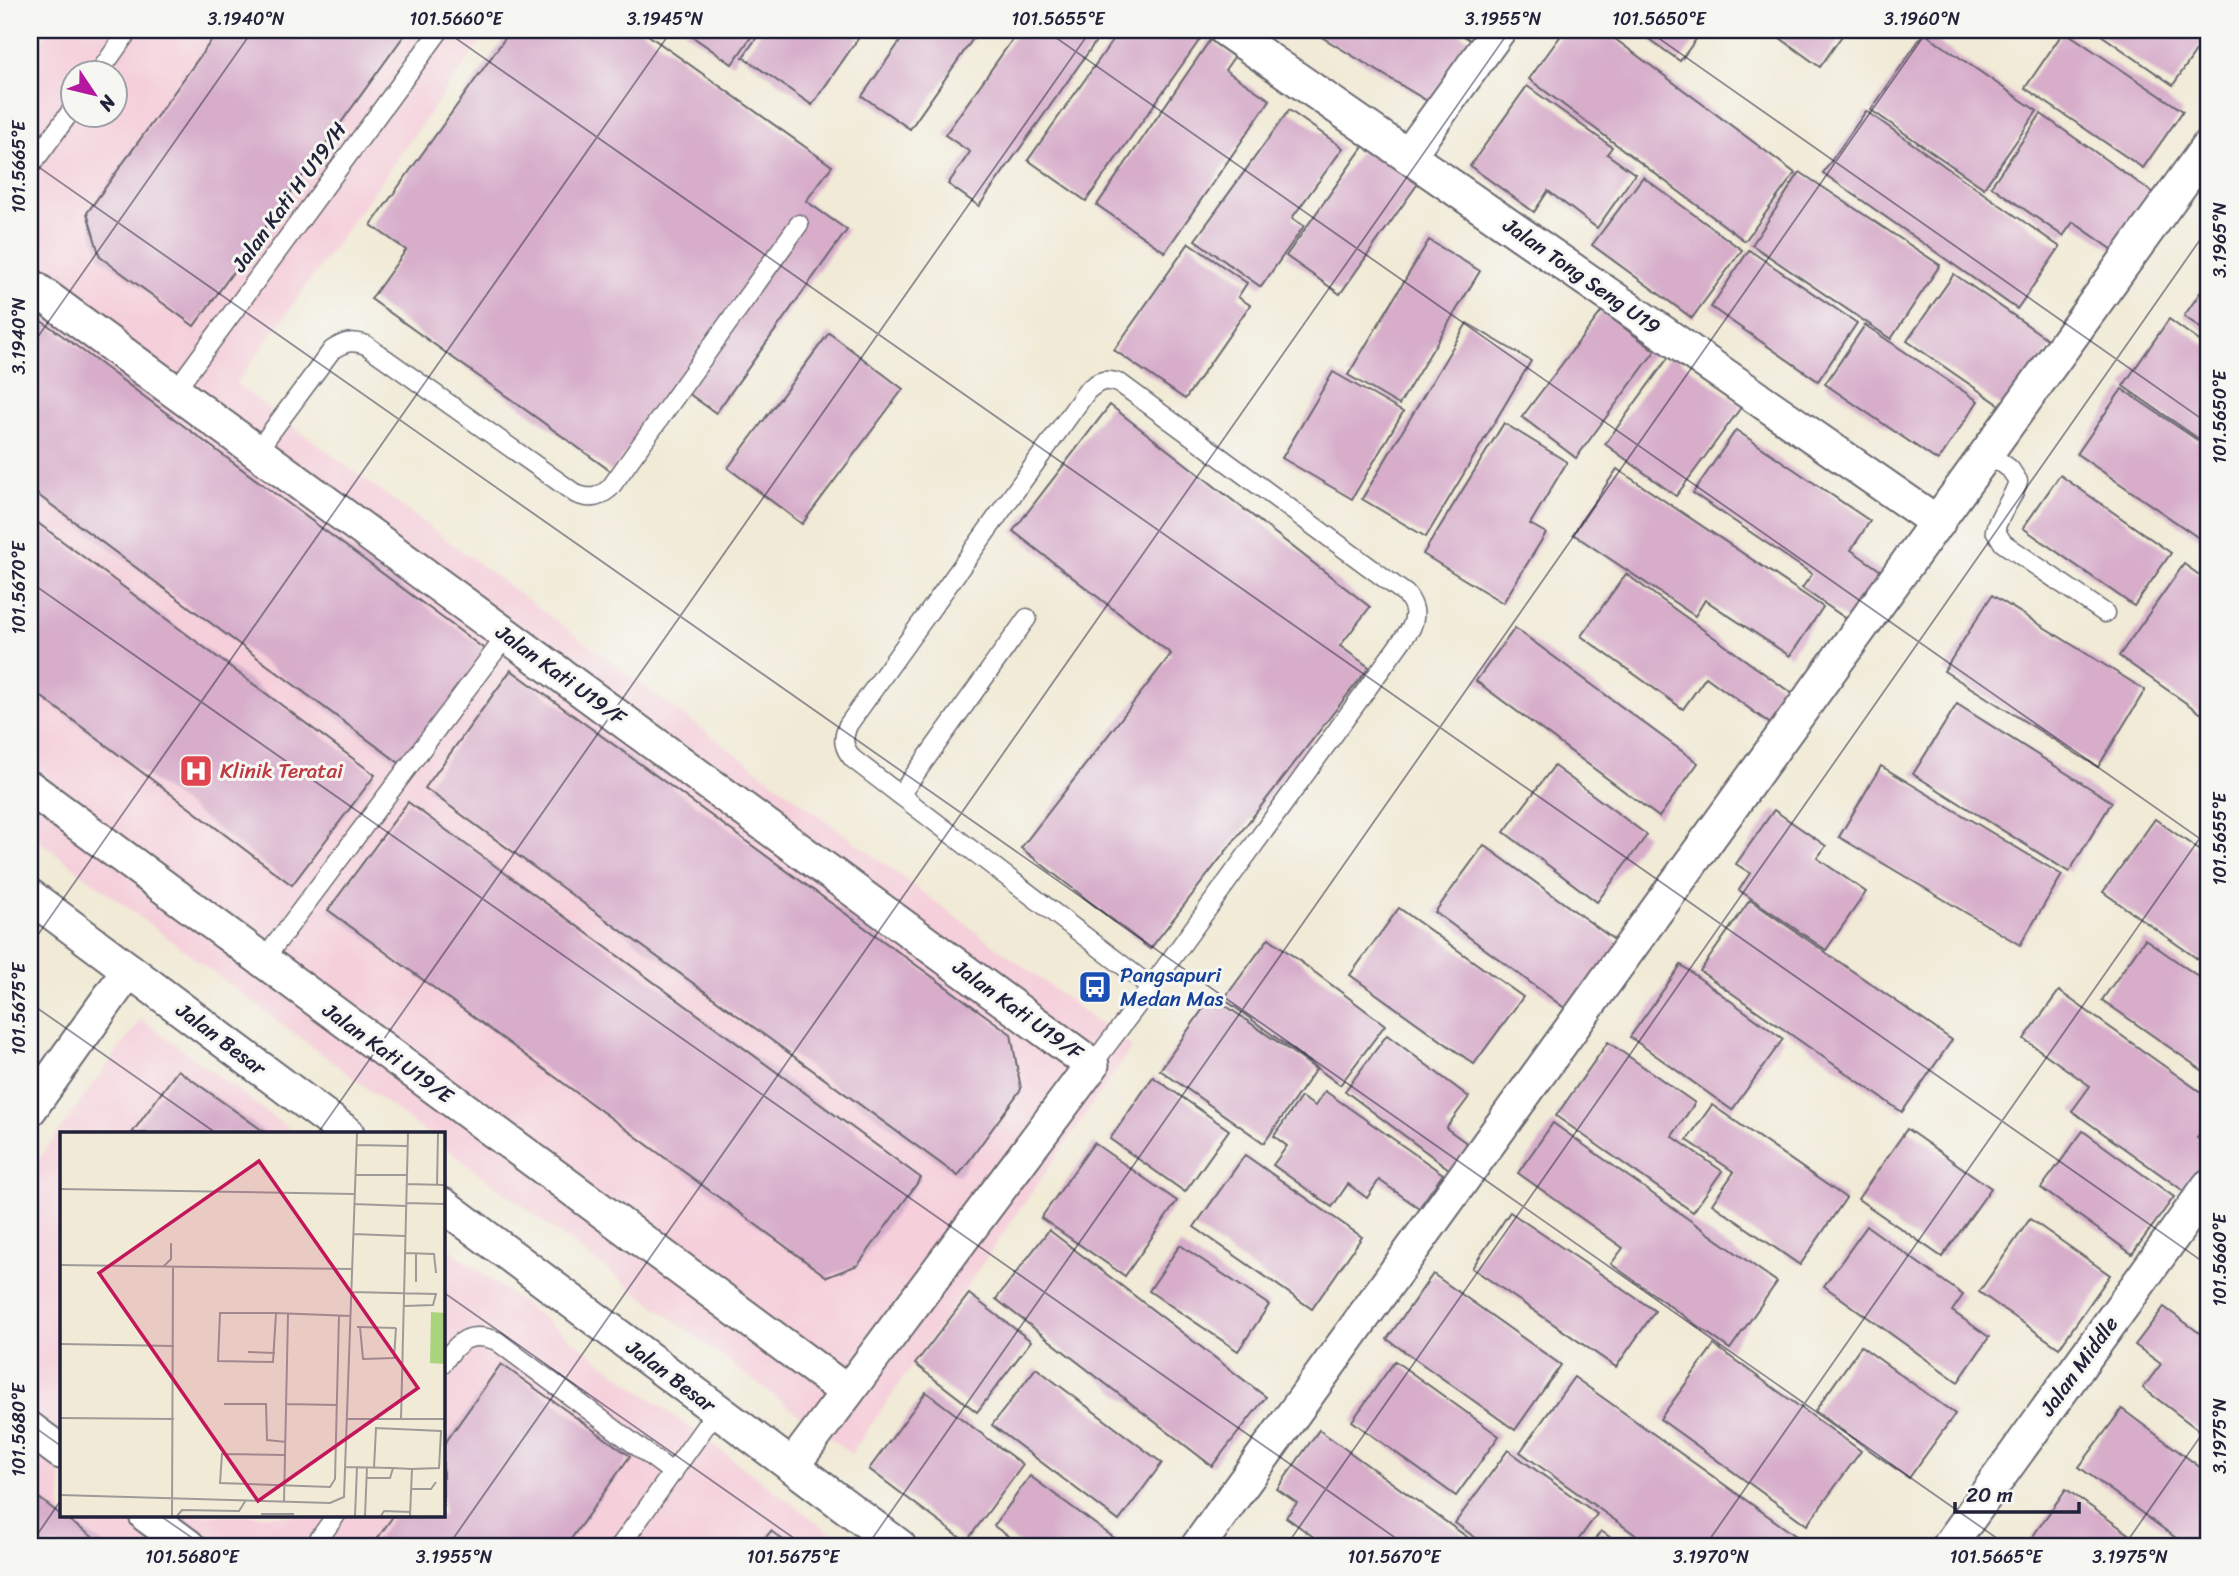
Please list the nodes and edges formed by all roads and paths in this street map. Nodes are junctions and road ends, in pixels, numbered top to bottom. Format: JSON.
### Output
{"nodes":[{"id":1,"x":130,"y":30,"type":"edge"},
{"id":2,"x":440,"y":30,"type":"edge"},
{"id":3,"x":1226,"y":30,"type":"edge"},
{"id":4,"x":1499,"y":30,"type":"edge"},
{"id":5,"x":108,"y":60,"type":"edge"},
{"id":6,"x":60,"y":126,"type":"edge"},
{"id":7,"x":2209,"y":145,"type":"edge"},
{"id":8,"x":1408,"y":156,"type":"junction"},
{"id":9,"x":30,"y":167,"type":"edge"},
{"id":10,"x":799,"y":224,"type":"dead end"},
{"id":11,"x":30,"y":285,"type":"edge"},
{"id":12,"x":175,"y":391,"type":"junction"},
{"id":13,"x":257,"y":451,"type":"junction"},
{"id":14,"x":1987,"y":452,"type":"junction"},
{"id":15,"x":1938,"y":523,"type":"junction"},
{"id":16,"x":2105,"y":613,"type":"dead end"},
{"id":17,"x":1027,"y":618,"type":"dead end"},
{"id":18,"x":507,"y":635,"type":"junction"},
{"id":19,"x":30,"y":788,"type":"edge"},
{"id":20,"x":900,"y":795,"type":"junction"},
{"id":21,"x":30,"y":896,"type":"edge"},
{"id":22,"x":263,"y":961,"type":"junction"},
{"id":23,"x":129,"y":970,"type":"junction"},
{"id":24,"x":1151,"y":987,"type":"junction"},
{"id":25,"x":1092,"y":1065,"type":"junction"},
{"id":26,"x":30,"y":1109,"type":"edge"},
{"id":27,"x":346,"y":1132,"type":"edge"},
{"id":28,"x":2209,"y":1186,"type":"edge"},
{"id":29,"x":444,"y":1206,"type":"edge"},
{"id":30,"x":444,"y":1362,"type":"edge"},
{"id":31,"x":847,"y":1392,"type":"junction"},
{"id":32,"x":717,"y":1410,"type":"junction"},
{"id":33,"x":30,"y":1429,"type":"edge"},
{"id":34,"x":60,"y":1451,"type":"edge"},
{"id":35,"x":792,"y":1466,"type":"junction"},
{"id":36,"x":673,"y":1473,"type":"junction"},
{"id":37,"x":147,"y":1516,"type":"edge"},
{"id":38,"x":335,"y":1516,"type":"edge"},
{"id":39,"x":188,"y":1546,"type":"edge"},
{"id":40,"x":314,"y":1546,"type":"edge"},
{"id":41,"x":620,"y":1546,"type":"edge"},
{"id":42,"x":899,"y":1546,"type":"edge"},
{"id":43,"x":1198,"y":1546,"type":"edge"},
{"id":44,"x":1950,"y":1546,"type":"edge"}],
"edges":[{"from":1,"to":5,"type":"lane"},
{"from":2,"to":12,"type":"lane","name":"Jalan Kati H U19/H"},
{"from":3,"to":8,"type":"street","name":"Jalan Tong Seng U19"},
{"from":4,"to":8,"type":"street"},
{"from":6,"to":9,"type":"lane"},
{"from":7,"to":14,"type":"street"},
{"from":8,"to":15,"type":"street","name":"Jalan Tong Seng U19"},
{"from":10,"to":13,"type":"lane"},
{"from":11,"to":12,"type":"street","name":"Jalan Kati U19/F"},
{"from":12,"to":13,"type":"street","name":"Jalan Kati U19/F"},
{"from":13,"to":18,"type":"street","name":"Jalan Kati U19/F"},
{"from":14,"to":15,"type":"street"},
{"from":14,"to":16,"type":"lane"},
{"from":15,"to":43,"type":"street"},
{"from":17,"to":20,"type":"lane"},
{"from":18,"to":22,"type":"lane"},
{"from":18,"to":25,"type":"street","name":"Jalan Kati U19/F"},
{"from":19,"to":22,"type":"street","name":"Jalan Kati U19/E"},
{"from":20,"to":24,"type":"lane"},
{"from":20,"to":24,"type":"lane"},
{"from":21,"to":23,"type":"street","name":"Jalan Besar"},
{"from":22,"to":31,"type":"street","name":"Jalan Kati U19/E"},
{"from":23,"to":26,"type":"street"},
{"from":23,"to":27,"type":"street","name":"Jalan Besar"},
{"from":24,"to":25,"type":"lane"},
{"from":25,"to":31,"type":"street"},
{"from":28,"to":44,"type":"street","name":"Jalan Middle"},
{"from":29,"to":32,"type":"street","name":"Jalan Besar"},
{"from":30,"to":36,"type":"lane"},
{"from":31,"to":35,"type":"street"},
{"from":32,"to":35,"type":"street","name":"Jalan Besar"},
{"from":32,"to":36,"type":"lane"},
{"from":33,"to":34,"type":"street"},
{"from":35,"to":42,"type":"street","name":"Jalan Besar"},
{"from":36,"to":41,"type":"lane"},
{"from":37,"to":39,"type":"street"},
{"from":38,"to":40,"type":"lane"}]}
